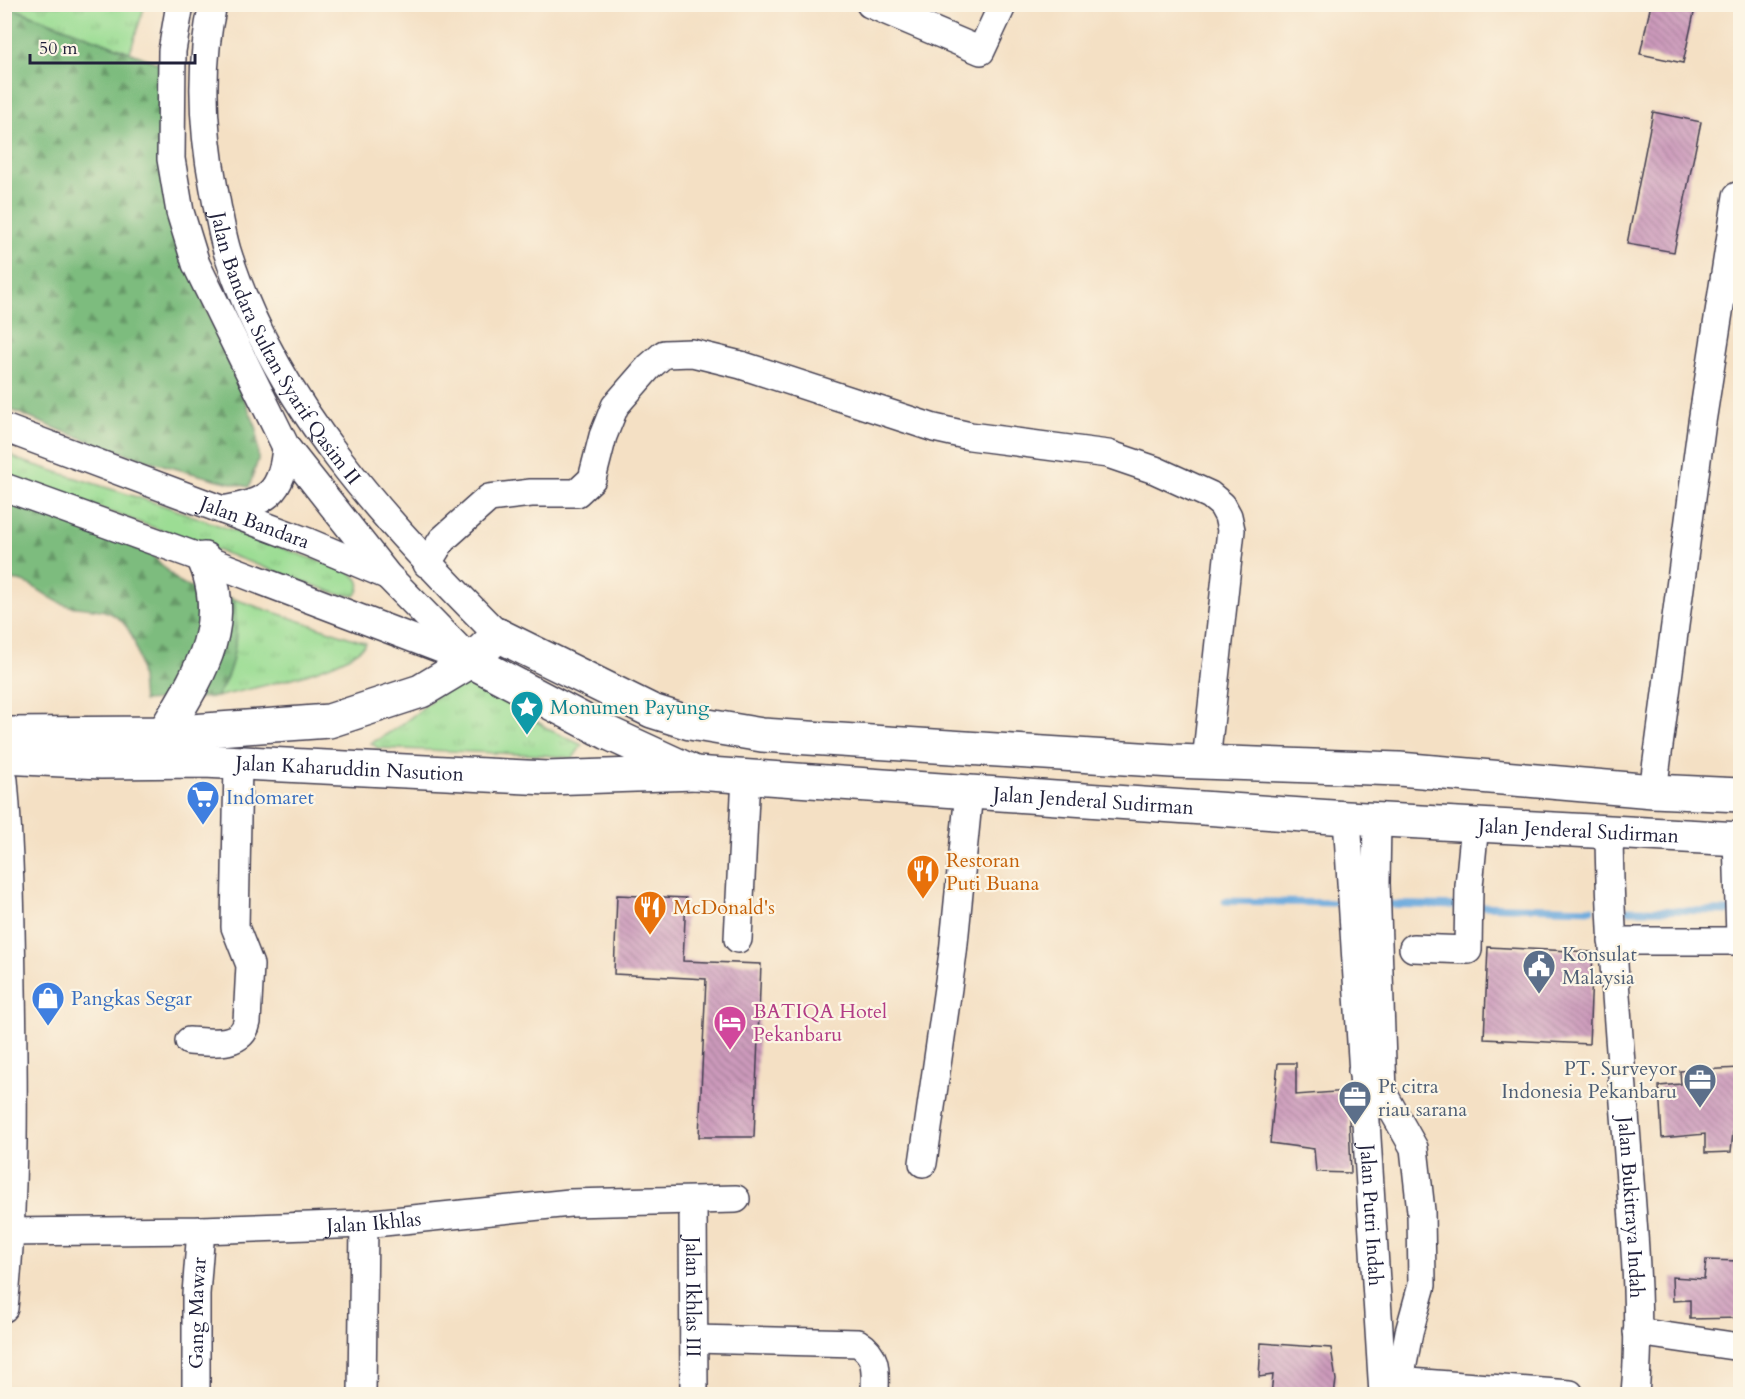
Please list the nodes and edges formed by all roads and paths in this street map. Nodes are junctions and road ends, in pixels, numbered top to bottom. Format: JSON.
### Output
{"nodes":[{"id":1,"x":180,"y":4,"type":"edge"},
{"id":2,"x":213,"y":4,"type":"edge"},
{"id":3,"x":870,"y":4,"type":"edge"},
{"id":4,"x":1003,"y":4,"type":"edge"},
{"id":5,"x":1737,"y":195,"type":"dead end"},
{"id":6,"x":4,"y":428,"type":"edge"},
{"id":7,"x":286,"y":447,"type":"junction"},
{"id":8,"x":4,"y":487,"type":"edge"},
{"id":9,"x":222,"y":510,"type":"junction"},
{"id":10,"x":204,"y":559,"type":"junction"},
{"id":11,"x":427,"y":564,"type":"junction"},
{"id":12,"x":388,"y":576,"type":"junction"},
{"id":13,"x":498,"y":635,"type":"junction"},
{"id":14,"x":471,"y":661,"type":"junction"},
{"id":15,"x":164,"y":733,"type":"junction"},
{"id":16,"x":4,"y":734,"type":"edge"},
{"id":17,"x":4,"y":757,"type":"edge"},
{"id":18,"x":1206,"y":762,"type":"junction"},
{"id":19,"x":238,"y":763,"type":"junction"},
{"id":20,"x":1398,"y":769,"type":"junction"},
{"id":21,"x":695,"y":773,"type":"junction"},
{"id":22,"x":746,"y":776,"type":"junction"},
{"id":23,"x":4,"y":780,"type":"edge"},
{"id":24,"x":1653,"y":791,"type":"junction"},
{"id":25,"x":969,"y":792,"type":"junction"},
{"id":26,"x":1740,"y":795,"type":"edge"},
{"id":27,"x":1372,"y":819,"type":"junction"},
{"id":28,"x":1475,"y":824,"type":"junction"},
{"id":29,"x":1609,"y":832,"type":"junction"},
{"id":30,"x":1738,"y":839,"type":"edge"},
{"id":31,"x":1740,"y":937,"type":"edge"},
{"id":32,"x":738,"y":939,"type":"dead end"},
{"id":33,"x":1612,"y":941,"type":"junction"},
{"id":34,"x":1740,"y":941,"type":"edge"},
{"id":35,"x":1413,"y":948,"type":"dead end"},
{"id":36,"x":189,"y":1041,"type":"dead end"},
{"id":37,"x":9,"y":1044,"type":"edge"},
{"id":38,"x":1362,"y":1071,"type":"junction"},
{"id":39,"x":1383,"y":1093,"type":"junction"},
{"id":40,"x":922,"y":1163,"type":"dead end"},
{"id":41,"x":736,"y":1199,"type":"dead end"},
{"id":42,"x":693,"y":1201,"type":"junction"},
{"id":43,"x":364,"y":1224,"type":"junction"},
{"id":44,"x":201,"y":1230,"type":"junction"},
{"id":45,"x":8,"y":1231,"type":"edge"},
{"id":46,"x":4,"y":1308,"type":"edge"},
{"id":47,"x":1637,"y":1332,"type":"junction"},
{"id":48,"x":694,"y":1338,"type":"junction"},
{"id":49,"x":1740,"y":1347,"type":"edge"},
{"id":50,"x":1389,"y":1385,"type":"edge"},
{"id":51,"x":1496,"y":1391,"type":"edge"},
{"id":52,"x":196,"y":1395,"type":"edge"},
{"id":53,"x":362,"y":1395,"type":"edge"},
{"id":54,"x":694,"y":1395,"type":"edge"},
{"id":55,"x":875,"y":1395,"type":"edge"},
{"id":56,"x":1570,"y":1395,"type":"edge"},
{"id":57,"x":1635,"y":1395,"type":"edge"}],
"edges":[{"from":1,"to":7,"type":"street","name":"Jalan Bandara Sultan Syarif Qasim II"},
{"from":2,"to":11,"type":"street","name":"Jalan Bandara Sultan Syarif Qasim II"},
{"from":3,"to":4,"type":"street"},
{"from":5,"to":24,"type":"street"},
{"from":6,"to":9,"type":"street","name":"Jalan Bandara"},
{"from":7,"to":9,"type":"street"},
{"from":7,"to":12,"type":"street","name":"Jalan Bandara Sultan Syarif Qasim II"},
{"from":8,"to":10,"type":"street"},
{"from":9,"to":12,"type":"street","name":"Jalan Bandara"},
{"from":10,"to":14,"type":"street"},
{"from":10,"to":15,"type":"main road"},
{"from":11,"to":13,"type":"street","name":"Jalan Bandara Sultan Syarif Qasim II"},
{"from":11,"to":18,"type":"street"},
{"from":12,"to":13,"type":"street","name":"Jalan Bandara"},
{"from":12,"to":14,"type":"street","name":"Jalan Bandara Sultan Syarif Qasim II"},
{"from":13,"to":14,"type":"main road","name":"Jalan Kaharuddin Nasution"},
{"from":13,"to":18,"type":"main road"},
{"from":14,"to":15,"type":"main road","name":"Jalan Kaharuddin Nasution"},
{"from":14,"to":21,"type":"main road","name":"Jalan Jenderal Sudirman"},
{"from":15,"to":16,"type":"main road","name":"Jalan Kaharuddin Nasution"},
{"from":17,"to":19,"type":"main road","name":"Jalan Kaharuddin Nasution"},
{"from":18,"to":20,"type":"main road"},
{"from":19,"to":21,"type":"main road","name":"Jalan Kaharuddin Nasution"},
{"from":19,"to":36,"type":"street"},
{"from":20,"to":24,"type":"main road"},
{"from":20,"to":27,"type":"main road"},
{"from":21,"to":22,"type":"main road","name":"Jalan Jenderal Sudirman"},
{"from":22,"to":25,"type":"main road","name":"Jalan Jenderal Sudirman"},
{"from":22,"to":32,"type":"street"},
{"from":23,"to":37,"type":"street"},
{"from":24,"to":26,"type":"main road"},
{"from":25,"to":27,"type":"main road","name":"Jalan Jenderal Sudirman"},
{"from":25,"to":40,"type":"street"},
{"from":27,"to":28,"type":"main road","name":"Jalan Jenderal Sudirman"},
{"from":27,"to":38,"type":"street","name":"Jalan Putri Indah"},
{"from":27,"to":39,"type":"street"},
{"from":28,"to":29,"type":"main road","name":"Jalan Jenderal Sudirman"},
{"from":28,"to":35,"type":"street"},
{"from":29,"to":30,"type":"main road","name":"Jalan Jenderal Sudirman"},
{"from":29,"to":33,"type":"street","name":"Jalan Bukitraya Indah"},
{"from":30,"to":31,"type":"street"},
{"from":33,"to":34,"type":"street"},
{"from":33,"to":47,"type":"street","name":"Jalan Bukitraya Indah"},
{"from":37,"to":45,"type":"street"},
{"from":38,"to":39,"type":"street"},
{"from":38,"to":50,"type":"street","name":"Jalan Putri Indah"},
{"from":39,"to":50,"type":"street"},
{"from":41,"to":42,"type":"street","name":"Jalan Ikhlas"},
{"from":42,"to":43,"type":"street","name":"Jalan Ikhlas"},
{"from":42,"to":48,"type":"street","name":"Jalan Ikhlas III"},
{"from":43,"to":44,"type":"street","name":"Jalan Ikhlas"},
{"from":43,"to":53,"type":"street"},
{"from":44,"to":45,"type":"street","name":"Jalan Ikhlas"},
{"from":44,"to":52,"type":"street","name":"Gang Mawar"},
{"from":45,"to":46,"type":"street"},
{"from":47,"to":49,"type":"street"},
{"from":47,"to":57,"type":"street","name":"Jalan Bukitraya Indah"},
{"from":48,"to":54,"type":"street","name":"Jalan Ikhlas III"},
{"from":48,"to":55,"type":"street"},
{"from":50,"to":51,"type":"street"},
{"from":51,"to":56,"type":"street"}]}
